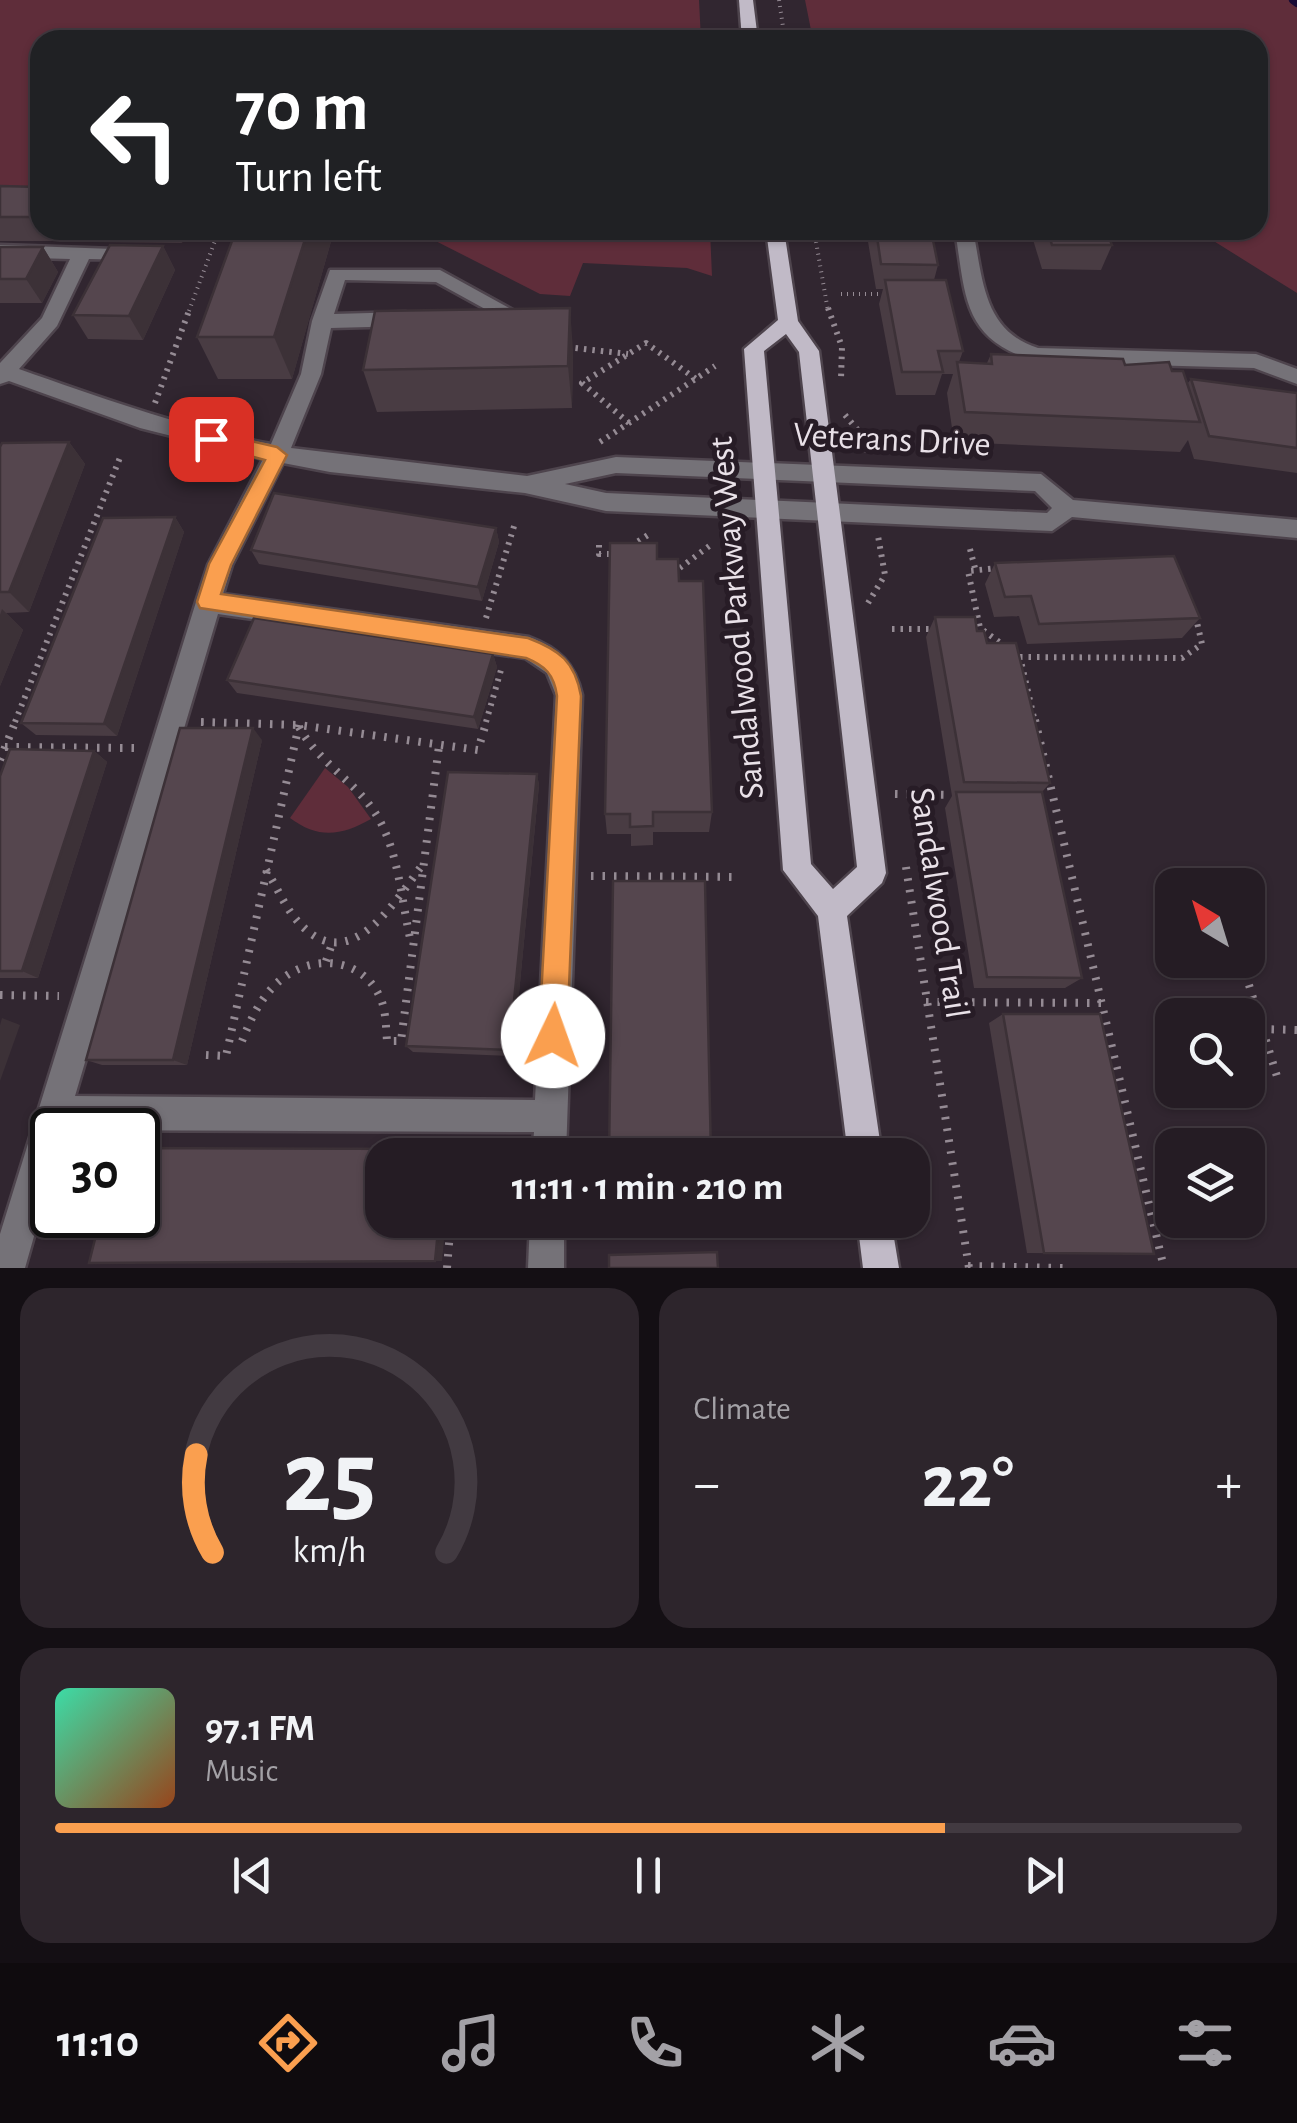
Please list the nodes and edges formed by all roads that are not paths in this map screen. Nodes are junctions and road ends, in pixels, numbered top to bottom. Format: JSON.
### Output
{"nodes":[{"id":1,"x":746,"y":0,"type":"edge"},
{"id":2,"x":749,"y":30,"type":"edge"},
{"id":3,"x":776,"y":240,"type":"edge"},
{"id":4,"x":966,"y":240,"type":"edge"},
{"id":5,"x":0,"y":251,"type":"edge"},
{"id":6,"x":83,"y":252,"type":"junction"},
{"id":7,"x":150,"y":254,"type":"edge"},
{"id":8,"x":424,"y":319,"type":"edge"},
{"id":9,"x":483,"y":320,"type":"edge"},
{"id":10,"x":322,"y":321,"type":"junction"},
{"id":11,"x":788,"y":322,"type":"junction"},
{"id":12,"x":1,"y":373,"type":"edge"},
{"id":13,"x":1297,"y":377,"type":"edge"},
{"id":14,"x":277,"y":455,"type":"junction"},
{"id":15,"x":765,"y":469,"type":"junction"},
{"id":16,"x":824,"y":472,"type":"junction"},
{"id":17,"x":526,"y":484,"type":"junction"},
{"id":18,"x":1067,"y":508,"type":"junction"},
{"id":19,"x":768,"y":510,"type":"junction"},
{"id":20,"x":828,"y":512,"type":"junction"},
{"id":21,"x":1297,"y":529,"type":"edge"},
{"id":22,"x":208,"y":602,"type":"junction"},
{"id":23,"x":832,"y":910,"type":"junction"},
{"id":24,"x":55,"y":1108,"type":"edge"},
{"id":25,"x":160,"y":1113,"type":"edge"},
{"id":26,"x":549,"y":1116,"type":"junction"},
{"id":27,"x":548,"y":1138,"type":"edge"},
{"id":28,"x":864,"y":1138,"type":"edge"},
{"id":29,"x":30,"y":1190,"type":"edge"},
{"id":30,"x":546,"y":1238,"type":"edge"},
{"id":31,"x":877,"y":1238,"type":"edge"},
{"id":32,"x":6,"y":1268,"type":"edge"},
{"id":33,"x":546,"y":1268,"type":"edge"},
{"id":34,"x":881,"y":1268,"type":"edge"}],
"edges":[{"from":1,"to":2,"type":"main road"},
{"from":3,"to":11,"type":"main road"},
{"from":4,"to":13,"type":"street"},
{"from":5,"to":6,"type":"street"},
{"from":6,"to":7,"type":"street"},
{"from":6,"to":12,"type":"street"},
{"from":8,"to":10,"type":"street"},
{"from":9,"to":10,"type":"street"},
{"from":10,"to":14,"type":"street"},
{"from":11,"to":15,"type":"main road","name":"Sandalwood Parkway West"},
{"from":11,"to":16,"type":"main road"},
{"from":12,"to":14,"type":"street","name":"Veterans Drive"},
{"from":14,"to":17,"type":"street","name":"Veterans Drive"},
{"from":14,"to":22,"type":"street"},
{"from":15,"to":16,"type":"street","name":"Veterans Drive"},
{"from":15,"to":17,"type":"street","name":"Veterans Drive"},
{"from":15,"to":19,"type":"main road","name":"Sandalwood Parkway West"},
{"from":16,"to":18,"type":"street","name":"Veterans Drive"},
{"from":16,"to":20,"type":"main road"},
{"from":17,"to":19,"type":"street","name":"Veterans Drive"},
{"from":18,"to":20,"type":"street","name":"Veterans Drive"},
{"from":18,"to":21,"type":"street","name":"Veterans Drive"},
{"from":19,"to":20,"type":"street","name":"Veterans Drive"},
{"from":19,"to":23,"type":"main road","name":"Sandalwood Parkway West"},
{"from":20,"to":23,"type":"main road"},
{"from":22,"to":24,"type":"street"},
{"from":22,"to":26,"type":"street"},
{"from":23,"to":28,"type":"main road"},
{"from":25,"to":26,"type":"street"},
{"from":26,"to":27,"type":"street"},
{"from":29,"to":32,"type":"street"},
{"from":30,"to":33,"type":"street"},
{"from":31,"to":34,"type":"main road"}]}
